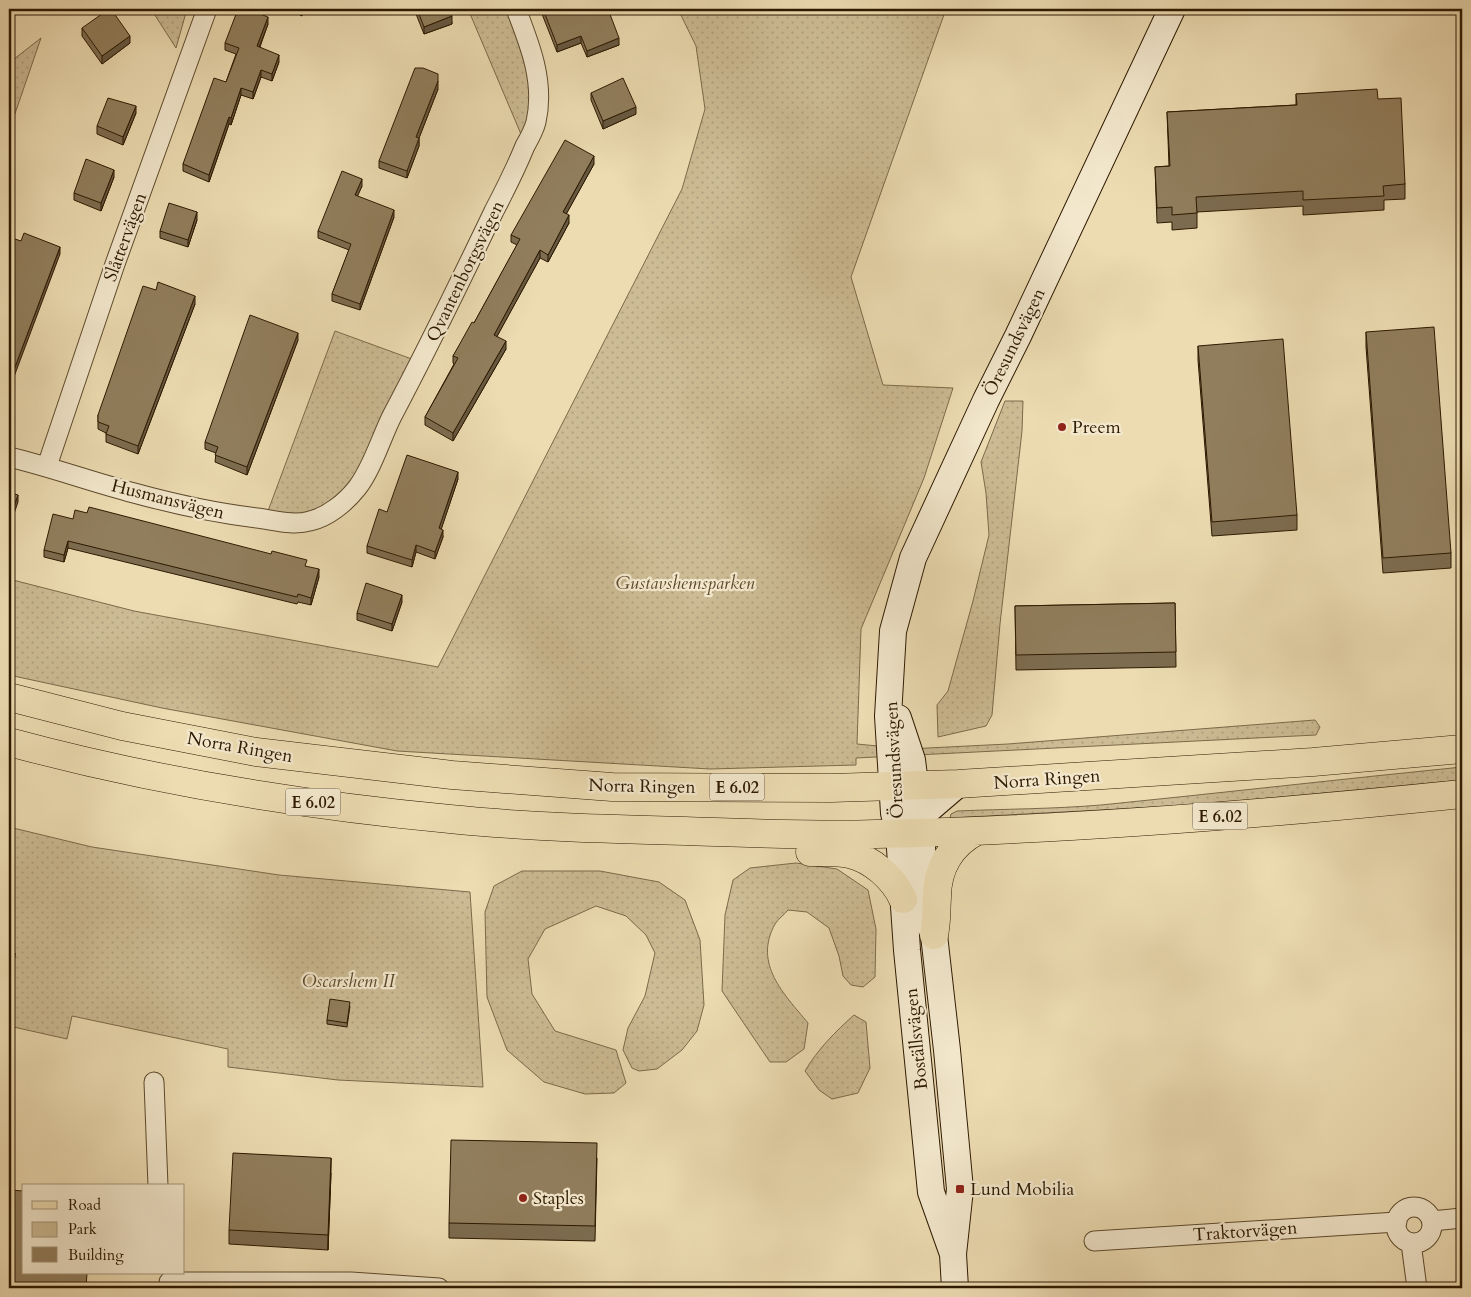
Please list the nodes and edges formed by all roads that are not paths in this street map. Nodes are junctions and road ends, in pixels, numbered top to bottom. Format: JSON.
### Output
{"nodes":[{"id":1,"x":207,"y":9,"type":"edge"},
{"id":2,"x":516,"y":9,"type":"edge"},
{"id":3,"x":1172,"y":9,"type":"edge"},
{"id":4,"x":9,"y":457,"type":"edge"},
{"id":5,"x":47,"y":466,"type":"junction"},
{"id":6,"x":328,"y":513,"type":"joint"},
{"id":7,"x":9,"y":697,"type":"edge"},
{"id":8,"x":9,"y":742,"type":"edge"},
{"id":9,"x":1462,"y":750,"type":"edge"},
{"id":10,"x":1462,"y":794,"type":"edge"},
{"id":11,"x":907,"y":813,"type":"junction"},
{"id":12,"x":977,"y":831,"type":"junction"},
{"id":13,"x":706,"y":832,"type":"junction"},
{"id":14,"x":903,"y":899,"type":"junction"},
{"id":15,"x":934,"y":935,"type":"junction"},
{"id":16,"x":154,"y":1082,"type":"dead end"},
{"id":17,"x":158,"y":1184,"type":"edge"},
{"id":18,"x":1462,"y":1218,"type":"edge"},
{"id":19,"x":1432,"y":1221,"type":"junction"},
{"id":20,"x":1396,"y":1222,"type":"junction"},
{"id":21,"x":1094,"y":1241,"type":"dead end"},
{"id":22,"x":1411,"y":1243,"type":"junction"},
{"id":23,"x":952,"y":1254,"type":"junction"},
{"id":24,"x":169,"y":1281,"type":"edge"},
{"id":25,"x":439,"y":1288,"type":"edge"},
{"id":26,"x":955,"y":1288,"type":"edge"},
{"id":27,"x":1416,"y":1288,"type":"edge"}],
"edges":[{"from":1,"to":5,"type":"street","name":"Slåttervägen"},
{"from":2,"to":6,"type":"street","name":"Qvantenborgsvägen"},
{"from":3,"to":11,"type":"street","name":"Öresundsvägen"},
{"from":4,"to":5,"type":"street","name":"Husmansvägen"},
{"from":5,"to":6,"type":"street","name":"Husmansvägen"},
{"from":7,"to":11,"type":"main road","name":"Norra Ringen","number":"E 6.02"},
{"from":8,"to":13,"type":"main road","name":"Norra Ringen","number":"E 6.02"},
{"from":9,"to":11,"type":"main road","name":"Norra Ringen","number":"E 6.02"},
{"from":10,"to":12,"type":"main road","name":"Norra Ringen","number":"E 6.02"},
{"from":11,"to":12,"type":"main road","name":"Norra Ringen","number":"E 6.02"},
{"from":11,"to":13,"type":"main road","name":"Norra Ringen","number":"E 6.02"},
{"from":11,"to":14,"type":"street","name":"Boställsvägen"},
{"from":11,"to":15,"type":"street","name":"Boställsvägen"},
{"from":12,"to":15,"type":"main road"},
{"from":13,"to":14,"type":"main road"},
{"from":14,"to":23,"type":"street","name":"Boställsvägen"},
{"from":15,"to":23,"type":"street","name":"Boställsvägen"},
{"from":16,"to":17,"type":"street"},
{"from":18,"to":19,"type":"street"},
{"from":19,"to":20,"type":"street"},
{"from":19,"to":22,"type":"street"},
{"from":20,"to":21,"type":"street","name":"Traktorvägen"},
{"from":20,"to":22,"type":"street"},
{"from":22,"to":27,"type":"street"},
{"from":23,"to":26,"type":"street","name":"Boställsvägen"},
{"from":24,"to":25,"type":"street"}]}
